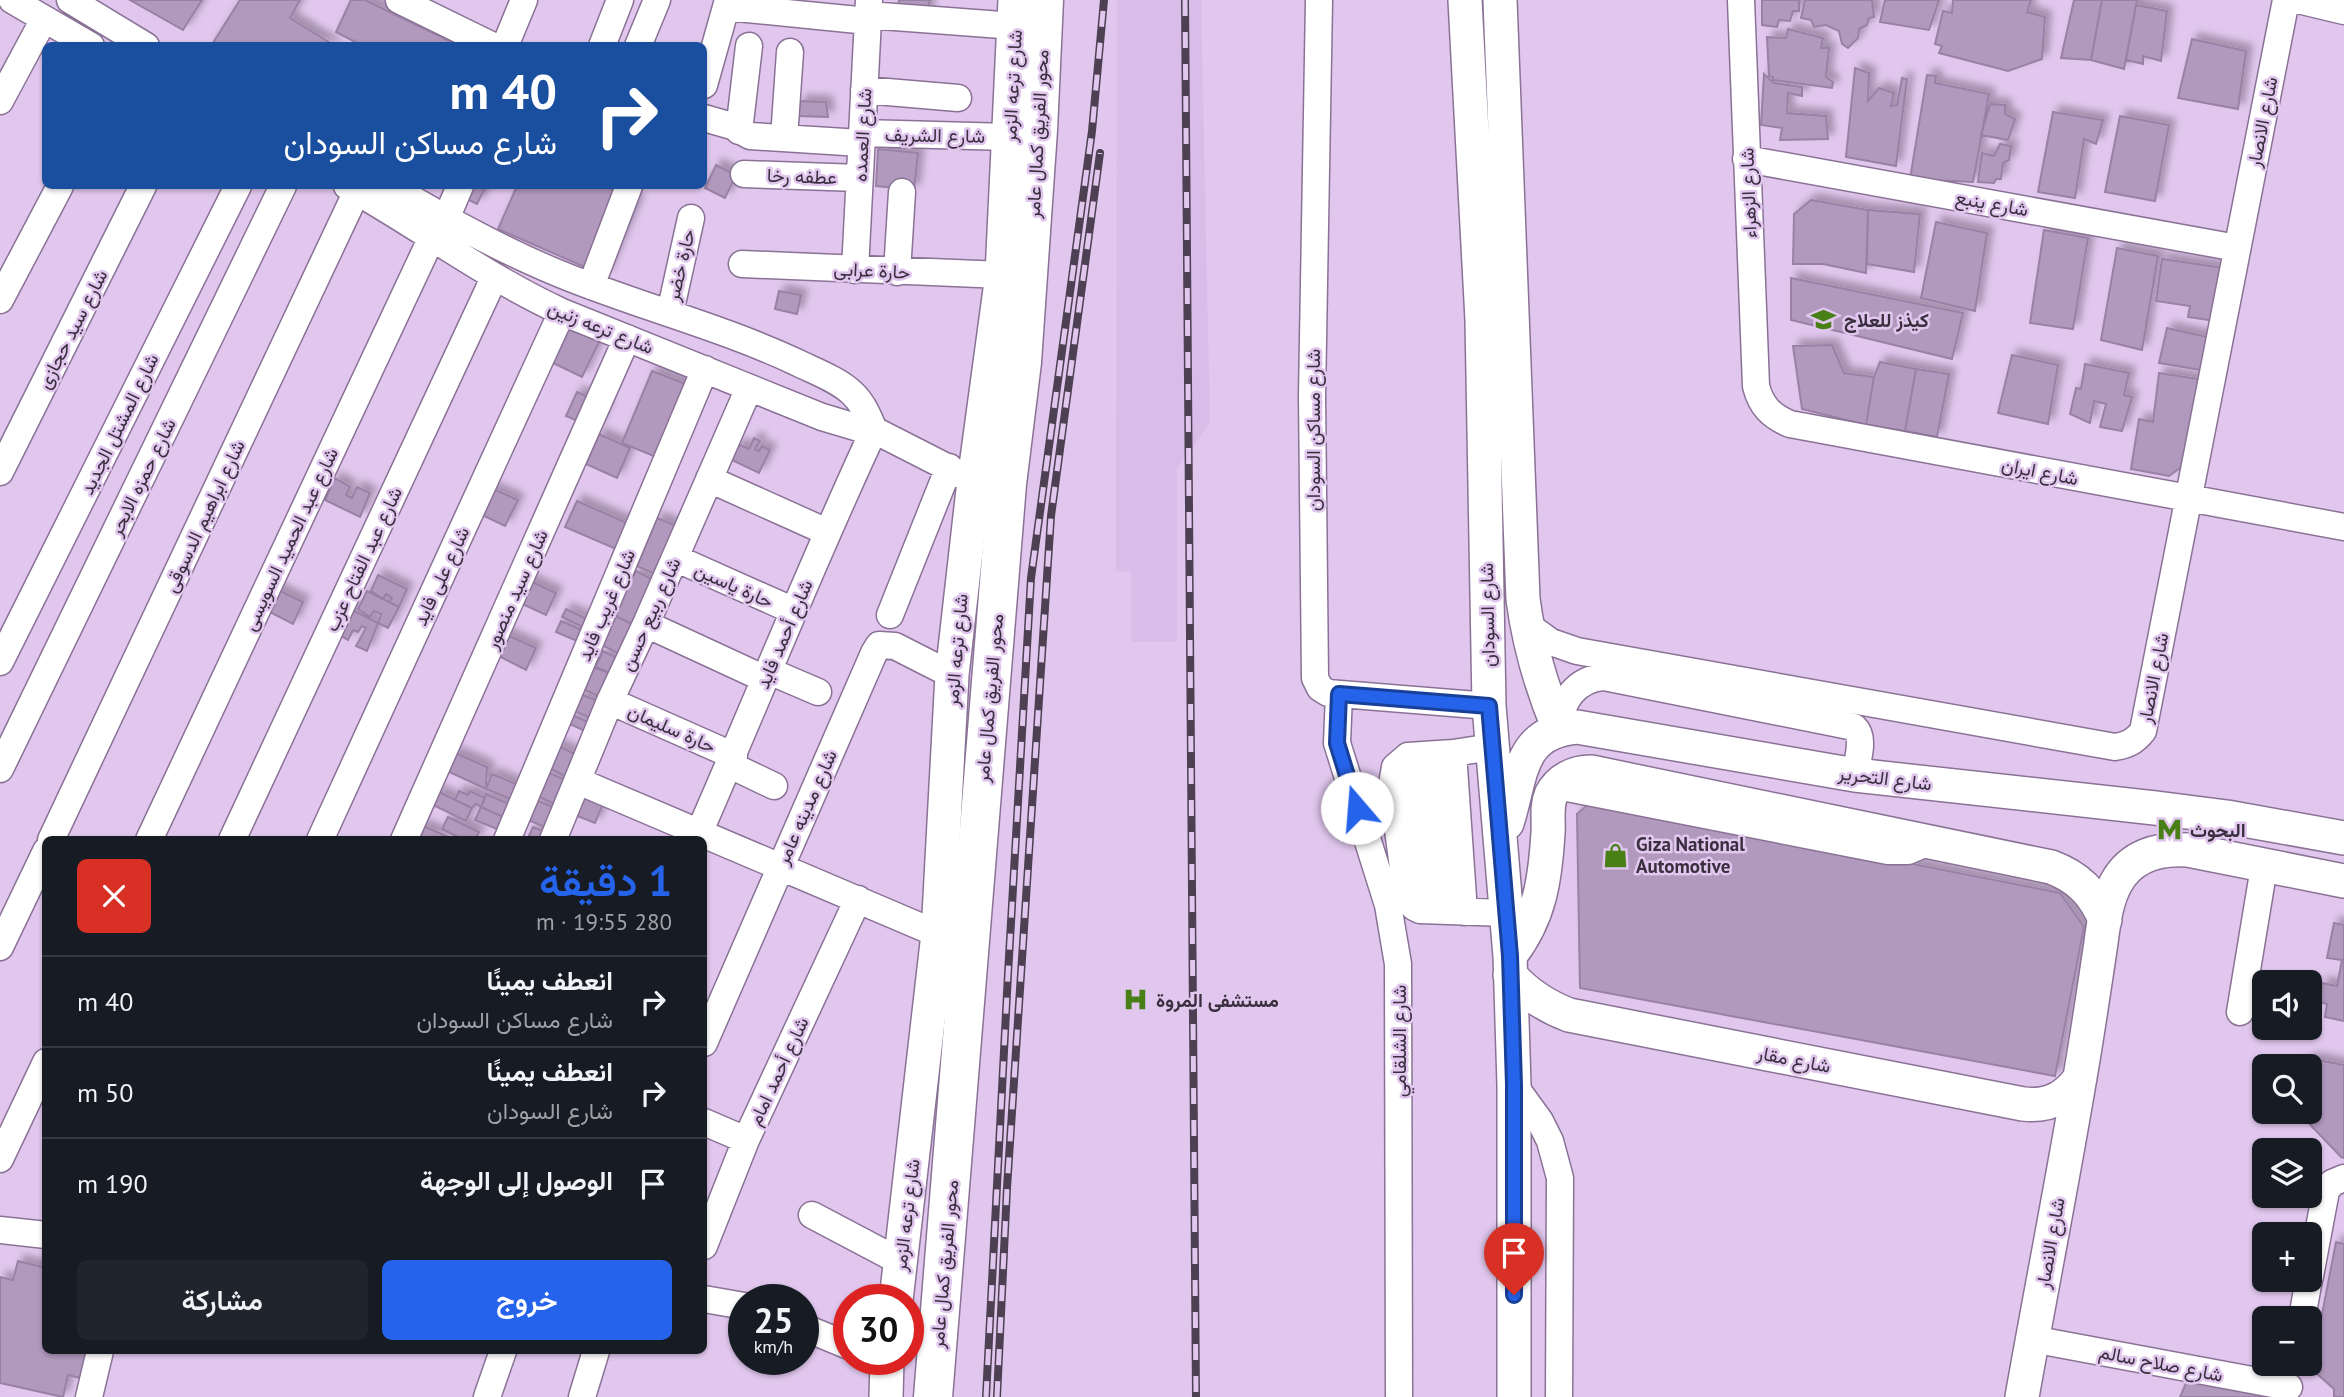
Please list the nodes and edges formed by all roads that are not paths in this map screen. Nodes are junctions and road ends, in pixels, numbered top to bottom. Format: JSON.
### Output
{"nodes":[{"id":1,"x":12,"y":0,"type":"edge"},
{"id":2,"x":71,"y":0,"type":"edge"},
{"id":3,"x":524,"y":0,"type":"edge"},
{"id":4,"x":620,"y":0,"type":"edge"},
{"id":5,"x":657,"y":0,"type":"edge"},
{"id":6,"x":1044,"y":0,"type":"edge"},
{"id":7,"x":1065,"y":0,"type":"edge"},
{"id":8,"x":1319,"y":0,"type":"edge"},
{"id":9,"x":1465,"y":0,"type":"edge"},
{"id":10,"x":1500,"y":0,"type":"edge"},
{"id":11,"x":1741,"y":0,"type":"edge"},
{"id":12,"x":2286,"y":0,"type":"edge"},
{"id":13,"x":2298,"y":0,"type":"edge"},
{"id":14,"x":414,"y":3,"type":"edge"},
{"id":15,"x":727,"y":4,"type":"edge"},
{"id":16,"x":792,"y":7,"type":"edge"},
{"id":17,"x":110,"y":11,"type":"edge"},
{"id":18,"x":2344,"y":11,"type":"edge"},
{"id":19,"x":868,"y":12,"type":"edge"},
{"id":20,"x":1015,"y":13,"type":"edge"},
{"id":21,"x":44,"y":19,"type":"junction"},
{"id":22,"x":84,"y":42,"type":"edge"},
{"id":23,"x":142,"y":42,"type":"edge"},
{"id":24,"x":486,"y":42,"type":"edge"},
{"id":25,"x":507,"y":42,"type":"edge"},
{"id":26,"x":604,"y":42,"type":"edge"},
{"id":27,"x":640,"y":42,"type":"edge"},
{"id":28,"x":749,"y":46,"type":"dead end"},
{"id":29,"x":790,"y":52,"type":"dead end"},
{"id":30,"x":707,"y":74,"type":"edge"},
{"id":31,"x":864,"y":90,"type":"junction"},
{"id":32,"x":958,"y":97,"type":"dead end"},
{"id":33,"x":0,"y":101,"type":"edge"},
{"id":34,"x":707,"y":119,"type":"edge"},
{"id":35,"x":739,"y":131,"type":"junction"},
{"id":36,"x":1009,"y":137,"type":"junction"},
{"id":37,"x":784,"y":138,"type":"junction"},
{"id":38,"x":861,"y":138,"type":"junction"},
{"id":39,"x":1746,"y":159,"type":"junction"},
{"id":40,"x":744,"y":174,"type":"dead end"},
{"id":41,"x":859,"y":178,"type":"junction"},
{"id":42,"x":58,"y":189,"type":"edge"},
{"id":43,"x":142,"y":189,"type":"edge"},
{"id":44,"x":236,"y":189,"type":"edge"},
{"id":45,"x":283,"y":189,"type":"edge"},
{"id":46,"x":352,"y":189,"type":"edge"},
{"id":47,"x":354,"y":189,"type":"edge"},
{"id":48,"x":393,"y":189,"type":"edge"},
{"id":49,"x":458,"y":189,"type":"edge"},
{"id":50,"x":628,"y":189,"type":"edge"},
{"id":51,"x":902,"y":192,"type":"dead end"},
{"id":52,"x":691,"y":218,"type":"dead end"},
{"id":53,"x":438,"y":229,"type":"junction"},
{"id":54,"x":2237,"y":248,"type":"junction"},
{"id":55,"x":742,"y":264,"type":"dead end"},
{"id":56,"x":855,"y":270,"type":"junction"},
{"id":57,"x":897,"y":272,"type":"junction"},
{"id":58,"x":1002,"y":275,"type":"junction"},
{"id":59,"x":494,"y":278,"type":"junction"},
{"id":60,"x":591,"y":286,"type":"junction"},
{"id":61,"x":0,"y":300,"type":"edge"},
{"id":62,"x":562,"y":312,"type":"junction"},
{"id":63,"x":670,"y":313,"type":"junction"},
{"id":64,"x":627,"y":338,"type":"junction"},
{"id":65,"x":705,"y":369,"type":"junction"},
{"id":66,"x":1756,"y":386,"type":"joint"},
{"id":67,"x":749,"y":388,"type":"junction"},
{"id":68,"x":874,"y":429,"type":"junction"},
{"id":69,"x":0,"y":472,"type":"edge"},
{"id":70,"x":962,"y":474,"type":"junction"},
{"id":71,"x":709,"y":479,"type":"junction"},
{"id":72,"x":2188,"y":498,"type":"junction"},
{"id":73,"x":2344,"y":527,"type":"edge"},
{"id":74,"x":827,"y":532,"type":"junction"},
{"id":75,"x":675,"y":558,"type":"junction"},
{"id":76,"x":794,"y":611,"type":"junction"},
{"id":77,"x":890,"y":614,"type":"dead end"},
{"id":78,"x":646,"y":624,"type":"junction"},
{"id":79,"x":1526,"y":624,"type":"junction"},
{"id":80,"x":0,"y":662,"type":"edge"},
{"id":81,"x":767,"y":675,"type":"junction"},
{"id":82,"x":952,"y":675,"type":"junction"},
{"id":83,"x":818,"y":692,"type":"dead end"},
{"id":84,"x":1339,"y":694,"type":"junction"},
{"id":85,"x":610,"y":701,"type":"junction"},
{"id":86,"x":1489,"y":706,"type":"junction"},
{"id":87,"x":1559,"y":729,"type":"junction"},
{"id":88,"x":1492,"y":747,"type":"junction"},
{"id":89,"x":1431,"y":755,"type":"junction"},
{"id":90,"x":732,"y":760,"type":"junction"},
{"id":91,"x":0,"y":769,"type":"edge"},
{"id":92,"x":1855,"y":775,"type":"junction"},
{"id":93,"x":578,"y":781,"type":"junction"},
{"id":94,"x":774,"y":786,"type":"dead end"},
{"id":95,"x":1553,"y":796,"type":"junction"},
{"id":96,"x":2155,"y":808,"type":"junction"},
{"id":97,"x":53,"y":836,"type":"edge"},
{"id":98,"x":151,"y":836,"type":"edge"},
{"id":99,"x":234,"y":836,"type":"edge"},
{"id":100,"x":322,"y":836,"type":"edge"},
{"id":101,"x":406,"y":836,"type":"edge"},
{"id":102,"x":510,"y":836,"type":"edge"},
{"id":103,"x":555,"y":836,"type":"edge"},
{"id":104,"x":698,"y":836,"type":"edge"},
{"id":105,"x":2344,"y":838,"type":"edge"},
{"id":106,"x":707,"y":839,"type":"edge"},
{"id":107,"x":1918,"y":839,"type":"junction"},
{"id":108,"x":1501,"y":840,"type":"junction"},
{"id":109,"x":2188,"y":850,"type":"junction"},
{"id":110,"x":42,"y":859,"type":"edge"},
{"id":111,"x":780,"y":866,"type":"junction"},
{"id":112,"x":2264,"y":867,"type":"junction"},
{"id":113,"x":2344,"y":881,"type":"edge"},
{"id":114,"x":858,"y":899,"type":"junction"},
{"id":115,"x":1445,"y":911,"type":"junction"},
{"id":116,"x":1506,"y":914,"type":"junction"},
{"id":117,"x":2105,"y":920,"type":"junction"},
{"id":118,"x":938,"y":934,"type":"junction"},
{"id":119,"x":0,"y":947,"type":"edge"},
{"id":120,"x":1510,"y":966,"type":"junction"},
{"id":121,"x":2240,"y":1012,"type":"dead end"},
{"id":122,"x":707,"y":1037,"type":"edge"},
{"id":123,"x":42,"y":1070,"type":"edge"},
{"id":124,"x":2080,"y":1078,"type":"junction"},
{"id":125,"x":1514,"y":1100,"type":"junction"},
{"id":126,"x":707,"y":1123,"type":"edge"},
{"id":127,"x":746,"y":1140,"type":"junction"},
{"id":128,"x":0,"y":1159,"type":"edge"},
{"id":129,"x":2344,"y":1178,"type":"edge"},
{"id":130,"x":813,"y":1215,"type":"dead end"},
{"id":131,"x":2320,"y":1222,"type":"edge"},
{"id":132,"x":0,"y":1230,"type":"edge"},
{"id":133,"x":42,"y":1235,"type":"edge"},
{"id":134,"x":707,"y":1238,"type":"edge"},
{"id":135,"x":901,"y":1262,"type":"junction"},
{"id":136,"x":898,"y":1284,"type":"edge"},
{"id":137,"x":707,"y":1300,"type":"edge"},
{"id":138,"x":728,"y":1303,"type":"edge"},
{"id":139,"x":2032,"y":1339,"type":"junction"},
{"id":140,"x":99,"y":1354,"type":"edge"},
{"id":141,"x":502,"y":1354,"type":"edge"},
{"id":142,"x":595,"y":1354,"type":"edge"},
{"id":143,"x":886,"y":1375,"type":"edge"},
{"id":144,"x":2290,"y":1382,"type":"edge"},
{"id":145,"x":89,"y":1397,"type":"edge"},
{"id":146,"x":487,"y":1397,"type":"edge"},
{"id":147,"x":582,"y":1397,"type":"edge"},
{"id":148,"x":886,"y":1397,"type":"edge"},
{"id":149,"x":933,"y":1397,"type":"edge"},
{"id":150,"x":956,"y":1397,"type":"edge"},
{"id":151,"x":1399,"y":1397,"type":"edge"},
{"id":152,"x":1514,"y":1397,"type":"edge"},
{"id":153,"x":1537,"y":1397,"type":"edge"},
{"id":154,"x":1559,"y":1397,"type":"edge"},
{"id":155,"x":2022,"y":1397,"type":"edge"}],
"edges":[{"from":1,"to":21,"type":"street"},
{"from":2,"to":17,"type":"street"},
{"from":3,"to":25,"type":"street"},
{"from":4,"to":26,"type":"street"},
{"from":5,"to":27,"type":"street"},
{"from":6,"to":149,"type":"highway","name":"محور الفريق كمال عامر"},
{"from":7,"to":150,"type":"highway","name":"محور الفريق كمال عامر"},
{"from":8,"to":84,"type":"street","name":"شارع مساكن السودان"},
{"from":9,"to":86,"type":"main road","name":"شارع السودان"},
{"from":10,"to":79,"type":"main road","name":"شارع السودان"},
{"from":11,"to":39,"type":"street","name":"شارع الزهراء"},
{"from":12,"to":54,"type":"street","name":"شارع الانصار"},
{"from":13,"to":18,"type":"street"},
{"from":14,"to":24,"type":"street"},
{"from":15,"to":16,"type":"street"},
{"from":15,"to":30,"type":"street"},
{"from":16,"to":19,"type":"street"},
{"from":17,"to":23,"type":"street"},
{"from":19,"to":20,"type":"street"},
{"from":19,"to":31,"type":"street","name":"شارع العمده"},
{"from":20,"to":36,"type":"main road","name":"شارع ترعه الزمر"},
{"from":21,"to":22,"type":"street"},
{"from":21,"to":33,"type":"street"},
{"from":28,"to":35,"type":"street"},
{"from":29,"to":37,"type":"street"},
{"from":31,"to":32,"type":"street"},
{"from":31,"to":38,"type":"street","name":"شارع العمده"},
{"from":34,"to":35,"type":"street","name":"شارع الشريف"},
{"from":35,"to":37,"type":"street","name":"شارع الشريف"},
{"from":36,"to":38,"type":"street","name":"شارع الشريف"},
{"from":36,"to":58,"type":"main road","name":"شارع ترعه الزمر"},
{"from":37,"to":38,"type":"street","name":"شارع الشريف"},
{"from":38,"to":41,"type":"street","name":"شارع العمده"},
{"from":39,"to":54,"type":"street","name":"شارع ينبع"},
{"from":39,"to":66,"type":"street","name":"شارع الزهراء"},
{"from":40,"to":41,"type":"street","name":"عطفه رخا"},
{"from":41,"to":56,"type":"street","name":"شارع العمده"},
{"from":42,"to":61,"type":"street"},
{"from":43,"to":69,"type":"street","name":"شارع سيد حجازى"},
{"from":44,"to":80,"type":"street","name":"شارع المشتل الجديد"},
{"from":45,"to":91,"type":"street","name":"شارع حمزه الابحر"},
{"from":46,"to":97,"type":"street","name":"شارع ابراهيم الدسوقى"},
{"from":47,"to":53,"type":"street","name":"شارع ترعه زنين"},
{"from":48,"to":53,"type":"street","name":"شارع ترعه زنين"},
{"from":49,"to":53,"type":"street","name":"شارع عبد الحميد السويسى"},
{"from":50,"to":60,"type":"street"},
{"from":51,"to":57,"type":"street"},
{"from":52,"to":63,"type":"street","name":"حارة خضر"},
{"from":53,"to":59,"type":"street","name":"شارع ترعه زنين"},
{"from":53,"to":60,"type":"street","name":"شارع ترعه زنين"},
{"from":53,"to":98,"type":"street","name":"شارع عبد الحميد السويسى"},
{"from":54,"to":72,"type":"street","name":"شارع الانصار"},
{"from":55,"to":56,"type":"street","name":"حارة عرابى"},
{"from":56,"to":57,"type":"street","name":"حارة عرابى"},
{"from":57,"to":58,"type":"street","name":"حارة عرابى"},
{"from":58,"to":70,"type":"main road","name":"شارع ترعه الزمر"},
{"from":59,"to":62,"type":"street","name":"شارع ترعه زنين"},
{"from":59,"to":99,"type":"street","name":"شارع عبد الفتاح عزب"},
{"from":60,"to":63,"type":"street","name":"شارع ترعه زنين"},
{"from":62,"to":64,"type":"street","name":"شارع ترعه زنين"},
{"from":62,"to":100,"type":"street","name":"شارع على فايد"},
{"from":63,"to":68,"type":"street","name":"شارع ترعه زنين"},
{"from":64,"to":65,"type":"street","name":"شارع ترعه زنين"},
{"from":64,"to":101,"type":"street","name":"شارع سيد منصور"},
{"from":65,"to":67,"type":"street","name":"شارع ترعه زنين"},
{"from":65,"to":102,"type":"street","name":"شارع غريب فايد"},
{"from":66,"to":72,"type":"street","name":"شارع ايران"},
{"from":67,"to":68,"type":"street","name":"شارع ترعه زنين"},
{"from":67,"to":71,"type":"street","name":"شارع ربيع حسن"},
{"from":68,"to":70,"type":"street","name":"شارع ترعه زنين"},
{"from":68,"to":74,"type":"street","name":"شارع أحمد فايد"},
{"from":70,"to":77,"type":"street"},
{"from":70,"to":82,"type":"main road","name":"شارع ترعه الزمر"},
{"from":71,"to":74,"type":"street"},
{"from":71,"to":75,"type":"street","name":"شارع ربيع حسن"},
{"from":72,"to":73,"type":"street","name":"شارع ايران"},
{"from":72,"to":79,"type":"street","name":"شارع الانصار"},
{"from":74,"to":76,"type":"street","name":"شارع أحمد فايد"},
{"from":75,"to":76,"type":"street","name":"حارة ياسين"},
{"from":75,"to":78,"type":"street","name":"شارع ربيع حسن"},
{"from":76,"to":81,"type":"street","name":"شارع أحمد فايد"},
{"from":78,"to":81,"type":"street"},
{"from":78,"to":85,"type":"street","name":"شارع ربيع حسن"},
{"from":79,"to":87,"type":"main road","name":"شارع السودان"},
{"from":81,"to":83,"type":"street"},
{"from":81,"to":90,"type":"street","name":"شارع أحمد فايد"},
{"from":82,"to":111,"type":"street","name":"شارع مدينه عامر"},
{"from":82,"to":118,"type":"main road","name":"شارع ترعه الزمر"},
{"from":84,"to":86,"type":"street"},
{"from":84,"to":151,"type":"street","name":"شارع الشلقامي"},
{"from":85,"to":90,"type":"street","name":"حارة سليمان"},
{"from":85,"to":93,"type":"street","name":"شارع ربيع حسن"},
{"from":86,"to":88,"type":"main road","name":"شارع السودان"},
{"from":87,"to":92,"type":"main road","name":"شارع التحرير"},
{"from":87,"to":92,"type":"street"},
{"from":87,"to":108,"type":"main road"},
{"from":88,"to":89,"type":"street"},
{"from":88,"to":108,"type":"main road","name":"شارع السودان"},
{"from":89,"to":115,"type":"street"},
{"from":89,"to":115,"type":"street"},
{"from":90,"to":94,"type":"street","name":"حارة سليمان"},
{"from":90,"to":104,"type":"street","name":"شارع أحمد فايد"},
{"from":92,"to":96,"type":"main road","name":"شارع التحرير"},
{"from":92,"to":107,"type":"main road"},
{"from":93,"to":103,"type":"street","name":"شارع ربيع حسن"},
{"from":93,"to":104,"type":"street"},
{"from":95,"to":107,"type":"main road"},
{"from":95,"to":108,"type":"main road"},
{"from":95,"to":120,"type":"main road"},
{"from":96,"to":105,"type":"main road","name":"شارع التحرير"},
{"from":96,"to":109,"type":"main road"},
{"from":106,"to":111,"type":"street"},
{"from":107,"to":117,"type":"main road"},
{"from":108,"to":116,"type":"main road","name":"شارع السودان"},
{"from":109,"to":112,"type":"main road"},
{"from":109,"to":117,"type":"main road","name":"شارع الانصار"},
{"from":110,"to":119,"type":"street"},
{"from":111,"to":114,"type":"street"},
{"from":111,"to":122,"type":"street","name":"شارع مدينه عامر"},
{"from":112,"to":113,"type":"main road"},
{"from":112,"to":121,"type":"street"},
{"from":114,"to":118,"type":"street"},
{"from":114,"to":127,"type":"street","name":"شارع أحمد امام"},
{"from":115,"to":116,"type":"street"},
{"from":116,"to":120,"type":"main road","name":"شارع السودان"},
{"from":117,"to":124,"type":"main road","name":"شارع الانصار"},
{"from":118,"to":135,"type":"main road","name":"شارع ترعه الزمر"},
{"from":120,"to":124,"type":"main road","name":"شارع مقار"},
{"from":120,"to":125,"type":"main road","name":"شارع السودان"},
{"from":123,"to":128,"type":"street"},
{"from":124,"to":139,"type":"main road","name":"شارع الانصار"},
{"from":125,"to":152,"type":"main road","name":"شارع السودان"},
{"from":125,"to":153,"type":"main road"},
{"from":125,"to":154,"type":"street"},
{"from":126,"to":127,"type":"street"},
{"from":127,"to":134,"type":"street","name":"شارع أحمد امام"},
{"from":129,"to":131,"type":"street"},
{"from":130,"to":135,"type":"street"},
{"from":132,"to":133,"type":"street"},
{"from":135,"to":136,"type":"main road","name":"شارع ترعه الزمر"},
{"from":137,"to":138,"type":"street"},
{"from":139,"to":144,"type":"street","name":"شارع صلاح سالم"},
{"from":139,"to":155,"type":"main road","name":"شارع الانصار"},
{"from":140,"to":145,"type":"street"},
{"from":141,"to":146,"type":"street"},
{"from":142,"to":147,"type":"street"},
{"from":143,"to":148,"type":"main road"}]}
